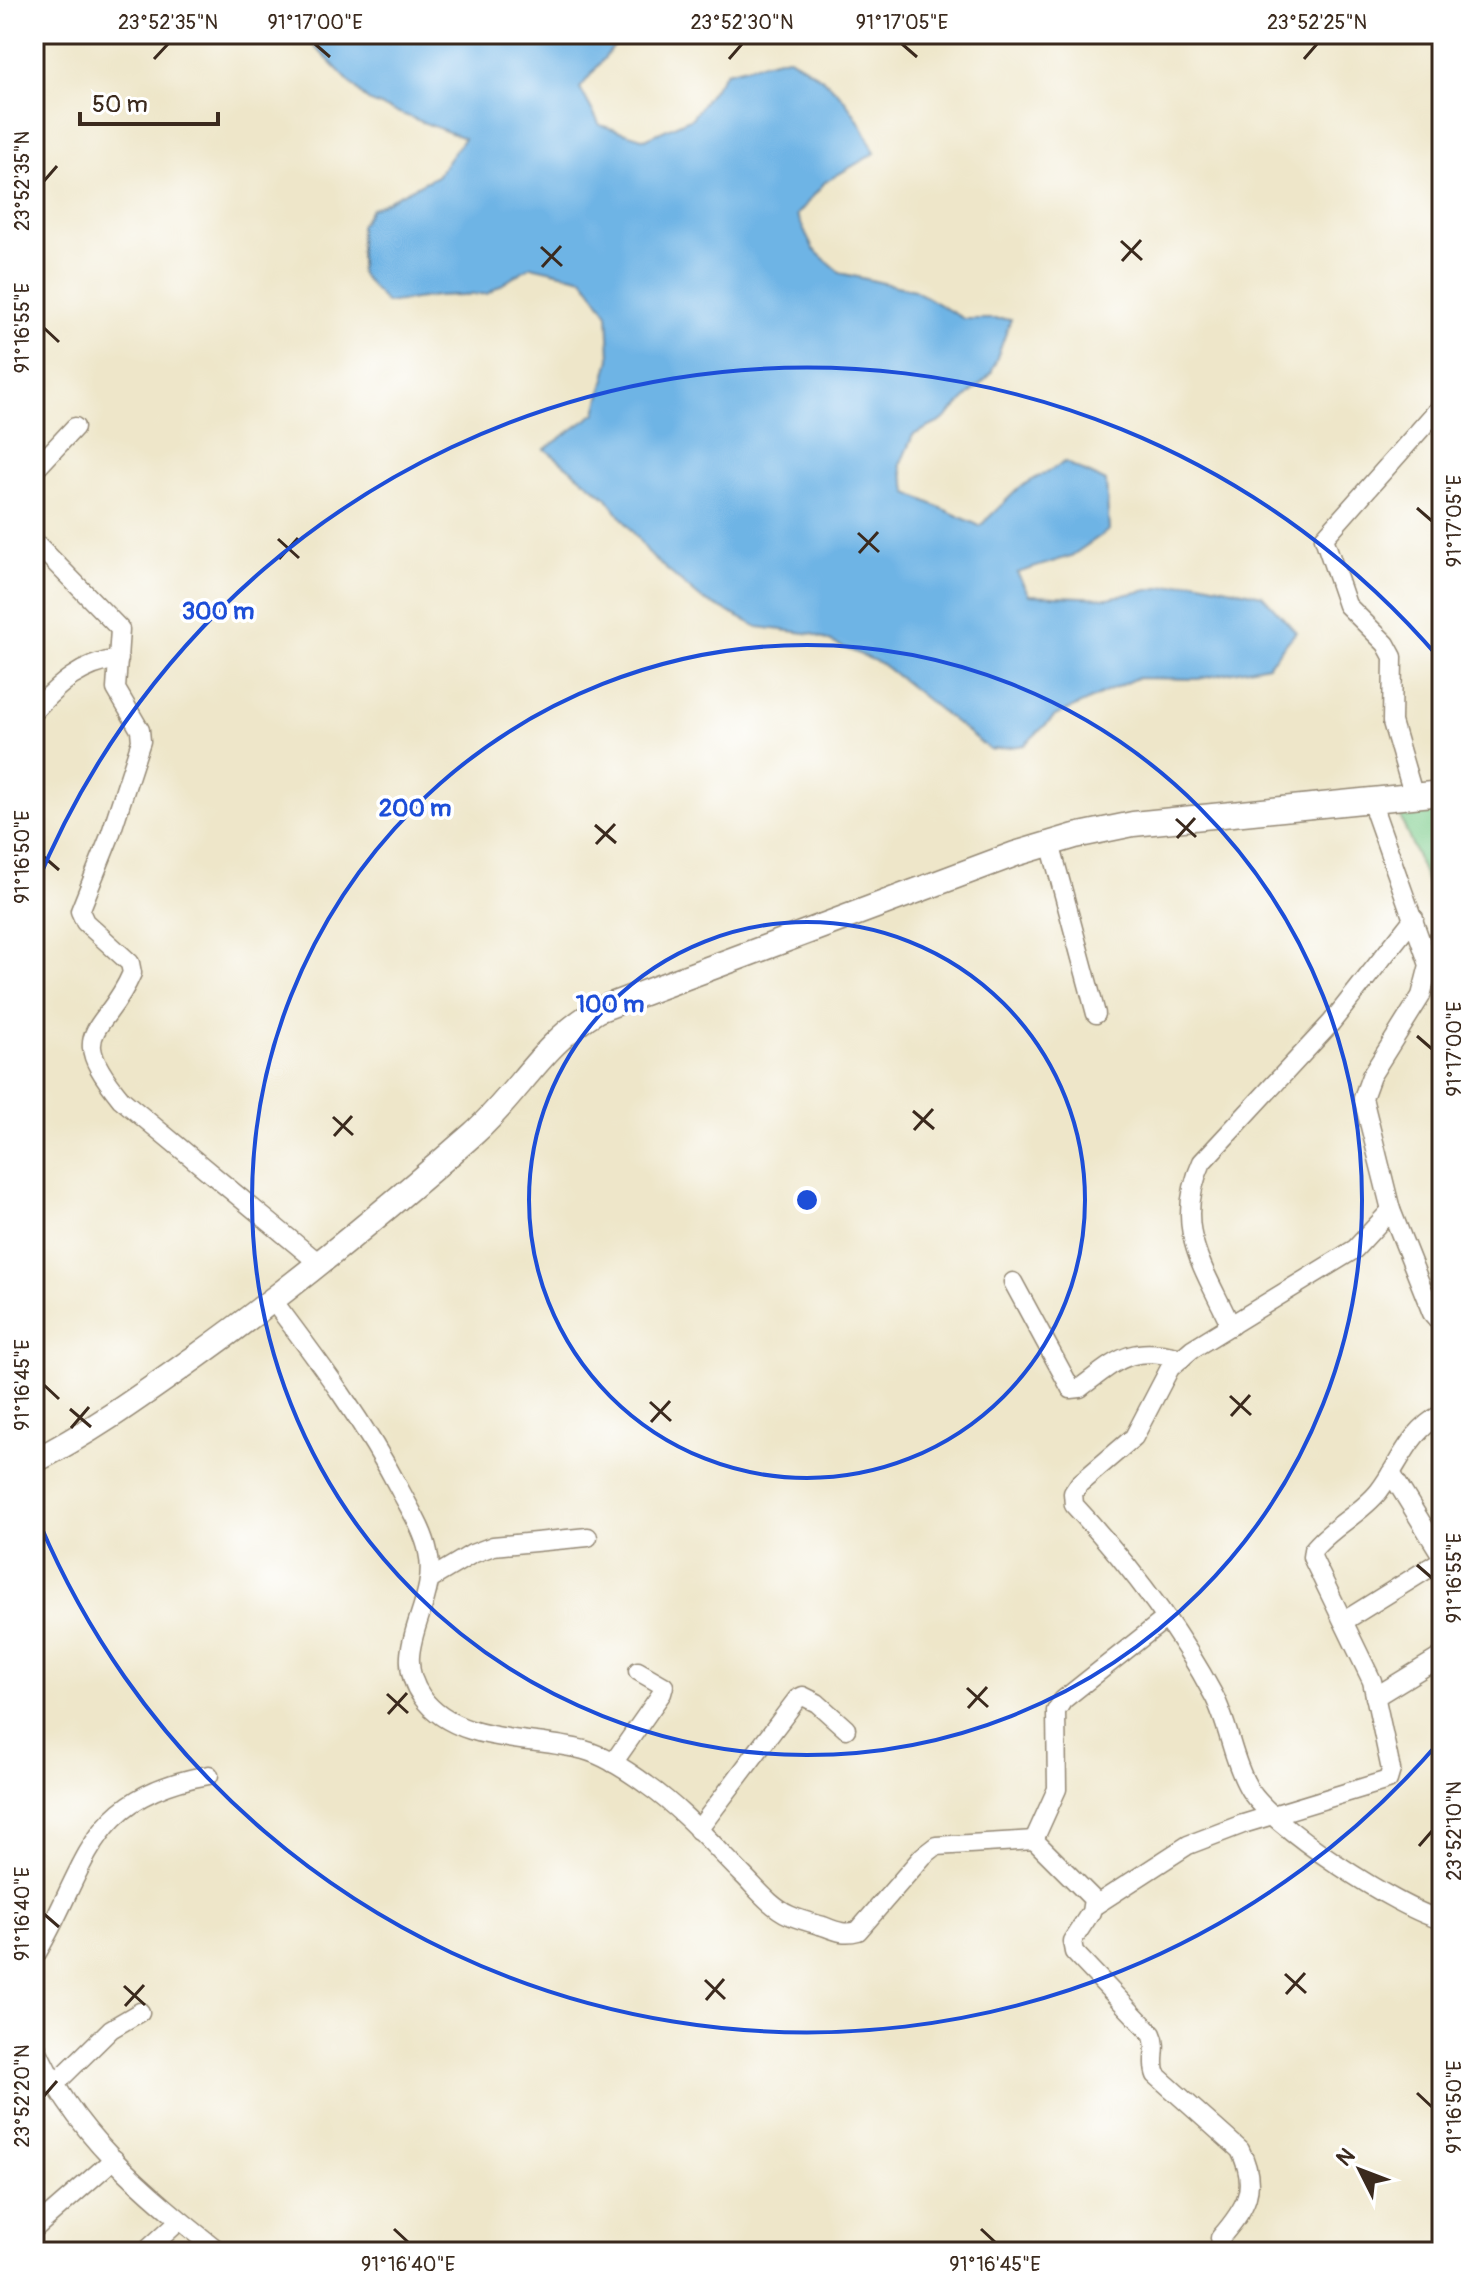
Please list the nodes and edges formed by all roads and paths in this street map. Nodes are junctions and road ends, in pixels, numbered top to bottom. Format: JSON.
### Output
{"nodes":[{"id":1,"x":1442,"y":405,"type":"edge"},
{"id":2,"x":75,"y":427,"type":"dead end"},
{"id":3,"x":34,"y":471,"type":"edge"},
{"id":4,"x":34,"y":541,"type":"edge"},
{"id":5,"x":119,"y":659,"type":"junction"},
{"id":6,"x":34,"y":711,"type":"edge"},
{"id":7,"x":1442,"y":793,"type":"edge"},
{"id":8,"x":1414,"y":797,"type":"junction"},
{"id":9,"x":1371,"y":801,"type":"junction"},
{"id":10,"x":1050,"y":843,"type":"junction"},
{"id":11,"x":1414,"y":918,"type":"junction"},
{"id":12,"x":1096,"y":1014,"type":"dead end"},
{"id":13,"x":1391,"y":1210,"type":"junction"},
{"id":14,"x":320,"y":1264,"type":"junction"},
{"id":15,"x":1013,"y":1282,"type":"dead end"},
{"id":16,"x":274,"y":1302,"type":"junction"},
{"id":17,"x":1442,"y":1325,"type":"edge"},
{"id":18,"x":1231,"y":1326,"type":"junction"},
{"id":19,"x":1182,"y":1358,"type":"junction"},
{"id":20,"x":1442,"y":1414,"type":"edge"},
{"id":21,"x":34,"y":1461,"type":"edge"},
{"id":22,"x":1391,"y":1473,"type":"junction"},
{"id":23,"x":588,"y":1537,"type":"dead end"},
{"id":24,"x":1442,"y":1558,"type":"edge"},
{"id":25,"x":430,"y":1579,"type":"junction"},
{"id":26,"x":1165,"y":1619,"type":"junction"},
{"id":27,"x":1344,"y":1621,"type":"junction"},
{"id":28,"x":1442,"y":1656,"type":"edge"},
{"id":29,"x":638,"y":1671,"type":"dead end"},
{"id":30,"x":1375,"y":1697,"type":"junction"},
{"id":31,"x":846,"y":1729,"type":"dead end"},
{"id":32,"x":613,"y":1763,"type":"junction"},
{"id":33,"x":209,"y":1775,"type":"dead end"},
{"id":34,"x":1271,"y":1816,"type":"junction"},
{"id":35,"x":698,"y":1830,"type":"junction"},
{"id":36,"x":1034,"y":1840,"type":"junction"},
{"id":37,"x":1094,"y":1906,"type":"junction"},
{"id":38,"x":1442,"y":1920,"type":"edge"},
{"id":39,"x":34,"y":1958,"type":"edge"},
{"id":40,"x":140,"y":2012,"type":"dead end"},
{"id":41,"x":34,"y":2042,"type":"edge"},
{"id":42,"x":54,"y":2085,"type":"junction"},
{"id":43,"x":114,"y":2159,"type":"junction"},
{"id":44,"x":179,"y":2221,"type":"junction"},
{"id":45,"x":34,"y":2229,"type":"edge"},
{"id":46,"x":1220,"y":2238,"type":"dead end"},
{"id":47,"x":145,"y":2252,"type":"edge"},
{"id":48,"x":220,"y":2252,"type":"edge"}],
"edges":[{"from":1,"to":8,"type":"street"},
{"from":2,"to":3,"type":"street"},
{"from":4,"to":5,"type":"street"},
{"from":5,"to":6,"type":"street"},
{"from":5,"to":14,"type":"street"},
{"from":7,"to":8,"type":"street"},
{"from":8,"to":9,"type":"street"},
{"from":9,"to":10,"type":"street"},
{"from":9,"to":11,"type":"street"},
{"from":10,"to":12,"type":"street"},
{"from":10,"to":14,"type":"street"},
{"from":11,"to":13,"type":"street"},
{"from":11,"to":18,"type":"street"},
{"from":13,"to":17,"type":"street"},
{"from":13,"to":18,"type":"street"},
{"from":14,"to":16,"type":"street"},
{"from":15,"to":19,"type":"street"},
{"from":16,"to":21,"type":"street"},
{"from":16,"to":25,"type":"street"},
{"from":18,"to":19,"type":"street"},
{"from":19,"to":26,"type":"street"},
{"from":20,"to":22,"type":"street"},
{"from":22,"to":24,"type":"street"},
{"from":22,"to":27,"type":"street"},
{"from":23,"to":25,"type":"street"},
{"from":24,"to":27,"type":"street"},
{"from":25,"to":32,"type":"street"},
{"from":26,"to":34,"type":"street"},
{"from":26,"to":36,"type":"street"},
{"from":27,"to":30,"type":"street"},
{"from":28,"to":30,"type":"street"},
{"from":29,"to":32,"type":"street"},
{"from":30,"to":34,"type":"street"},
{"from":31,"to":35,"type":"street"},
{"from":32,"to":35,"type":"street"},
{"from":33,"to":39,"type":"street"},
{"from":34,"to":37,"type":"street"},
{"from":34,"to":38,"type":"street"},
{"from":35,"to":36,"type":"street"},
{"from":36,"to":37,"type":"street"},
{"from":37,"to":46,"type":"street"},
{"from":40,"to":42,"type":"street"},
{"from":41,"to":42,"type":"street"},
{"from":42,"to":43,"type":"street"},
{"from":43,"to":44,"type":"street"},
{"from":43,"to":45,"type":"street"},
{"from":44,"to":47,"type":"street"},
{"from":44,"to":48,"type":"street"}]}
